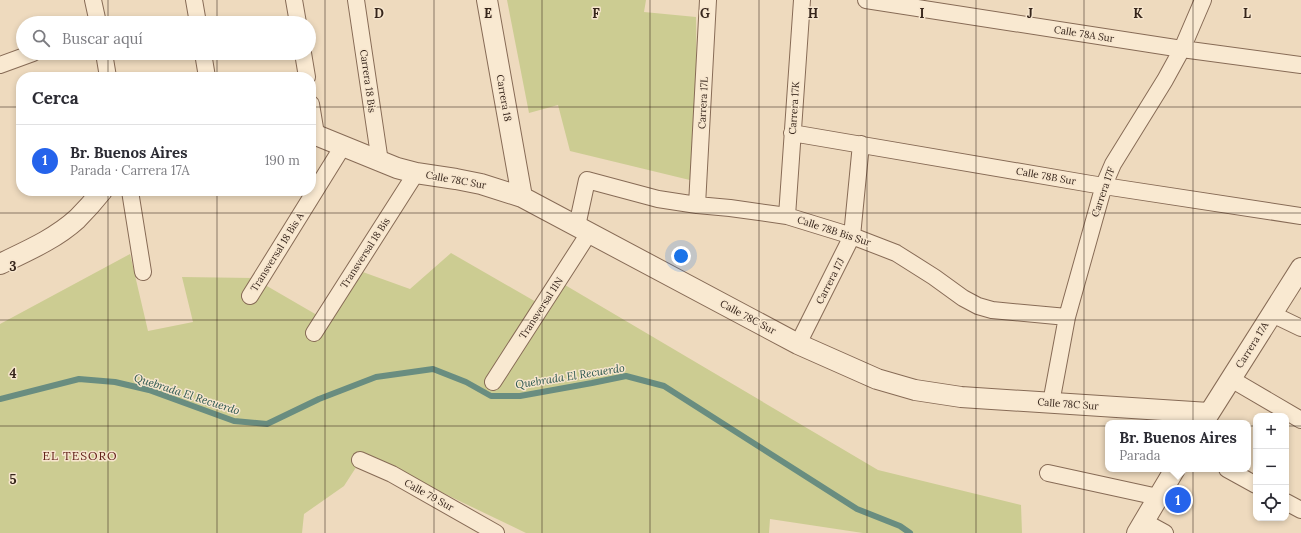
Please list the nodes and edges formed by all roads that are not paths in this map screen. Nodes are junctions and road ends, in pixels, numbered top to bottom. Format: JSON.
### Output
{"nodes":[{"id":1,"x":93,"y":0,"type":"edge"},
{"id":2,"x":194,"y":0,"type":"edge"},
{"id":3,"x":294,"y":0,"type":"edge"},
{"id":4,"x":356,"y":0,"type":"edge"},
{"id":5,"x":487,"y":0,"type":"edge"},
{"id":6,"x":708,"y":0,"type":"edge"},
{"id":7,"x":802,"y":0,"type":"edge"},
{"id":8,"x":866,"y":0,"type":"edge"},
{"id":9,"x":1203,"y":0,"type":"edge"},
{"id":10,"x":96,"y":16,"type":"edge"},
{"id":11,"x":197,"y":16,"type":"edge"},
{"id":12,"x":297,"y":16,"type":"edge"},
{"id":13,"x":1182,"y":49,"type":"junction"},
{"id":14,"x":16,"y":59,"type":"edge"},
{"id":15,"x":105,"y":60,"type":"edge"},
{"id":16,"x":204,"y":60,"type":"edge"},
{"id":17,"x":304,"y":60,"type":"edge"},
{"id":18,"x":0,"y":65,"type":"edge"},
{"id":19,"x":1301,"y":65,"type":"edge"},
{"id":20,"x":107,"y":72,"type":"edge"},
{"id":21,"x":206,"y":72,"type":"edge"},
{"id":22,"x":306,"y":72,"type":"edge"},
{"id":23,"x":792,"y":132,"type":"junction"},
{"id":24,"x":316,"y":135,"type":"edge"},
{"id":25,"x":861,"y":144,"type":"junction"},
{"id":26,"x":343,"y":146,"type":"junction"},
{"id":27,"x":380,"y":162,"type":"junction"},
{"id":28,"x":416,"y":173,"type":"junction"},
{"id":29,"x":1104,"y":185,"type":"junction"},
{"id":30,"x":316,"y":190,"type":"edge"},
{"id":31,"x":98,"y":196,"type":"edge"},
{"id":32,"x":131,"y":196,"type":"edge"},
{"id":33,"x":312,"y":196,"type":"edge"},
{"id":34,"x":522,"y":197,"type":"junction"},
{"id":35,"x":697,"y":205,"type":"junction"},
{"id":36,"x":788,"y":216,"type":"junction"},
{"id":37,"x":1301,"y":216,"type":"edge"},
{"id":38,"x":583,"y":230,"type":"junction"},
{"id":39,"x":852,"y":236,"type":"junction"},
{"id":40,"x":0,"y":264,"type":"edge"},
{"id":41,"x":1301,"y":268,"type":"edge"},
{"id":42,"x":143,"y":272,"type":"dead end"},
{"id":43,"x":250,"y":296,"type":"dead end"},
{"id":44,"x":1272,"y":314,"type":"junction"},
{"id":45,"x":1067,"y":317,"type":"junction"},
{"id":46,"x":1301,"y":328,"type":"edge"},
{"id":47,"x":314,"y":333,"type":"dead end"},
{"id":48,"x":798,"y":344,"type":"junction"},
{"id":49,"x":1230,"y":379,"type":"junction"},
{"id":50,"x":493,"y":382,"type":"dead end"},
{"id":51,"x":1051,"y":403,"type":"junction"},
{"id":52,"x":1206,"y":418,"type":"edge"},
{"id":53,"x":1301,"y":420,"type":"edge"},
{"id":54,"x":360,"y":460,"type":"dead end"},
{"id":55,"x":1173,"y":472,"type":"edge"},
{"id":56,"x":1232,"y":472,"type":"edge"},
{"id":57,"x":1048,"y":473,"type":"dead end"},
{"id":58,"x":1253,"y":483,"type":"edge"},
{"id":59,"x":1158,"y":497,"type":"junction"},
{"id":60,"x":1289,"y":504,"type":"edge"},
{"id":61,"x":1301,"y":510,"type":"edge"},
{"id":62,"x":1140,"y":527,"type":"edge"},
{"id":63,"x":496,"y":533,"type":"edge"},
{"id":64,"x":1165,"y":533,"type":"edge"}],
"edges":[{"from":1,"to":10,"type":"street"},
{"from":2,"to":11,"type":"street"},
{"from":3,"to":12,"type":"street"},
{"from":4,"to":27,"type":"street","name":"Carrera 18 Bis"},
{"from":5,"to":34,"type":"street","name":"Carrera 18"},
{"from":6,"to":35,"type":"street","name":"Carrera 17L"},
{"from":7,"to":23,"type":"street","name":"Carrera 17K"},
{"from":8,"to":13,"type":"street","name":"Calle 78A Sur"},
{"from":9,"to":13,"type":"street","name":"Carrera 17F"},
{"from":13,"to":19,"type":"street","name":"Calle 78A Sur"},
{"from":13,"to":29,"type":"street","name":"Carrera 17F"},
{"from":14,"to":18,"type":"street"},
{"from":15,"to":20,"type":"street"},
{"from":16,"to":21,"type":"street"},
{"from":17,"to":22,"type":"street"},
{"from":23,"to":25,"type":"street","name":"Calle 78B Sur"},
{"from":23,"to":36,"type":"street","name":"Carrera 17K"},
{"from":24,"to":26,"type":"street","name":"Calle 78C Sur"},
{"from":25,"to":29,"type":"street","name":"Calle 78B Sur"},
{"from":25,"to":39,"type":"street","name":"Carrera 17J"},
{"from":26,"to":27,"type":"street","name":"Calle 78C Sur"},
{"from":26,"to":30,"type":"street","name":"Transversal 18 Bis A"},
{"from":27,"to":28,"type":"street","name":"Calle 78C Sur"},
{"from":28,"to":34,"type":"street","name":"Calle 78C Sur"},
{"from":28,"to":47,"type":"street","name":"Transversal 18 Bis"},
{"from":29,"to":37,"type":"street","name":"Calle 78B Sur"},
{"from":29,"to":45,"type":"street","name":"Carrera 17F"},
{"from":31,"to":40,"type":"street"},
{"from":32,"to":42,"type":"street"},
{"from":33,"to":43,"type":"street","name":"Transversal 18 Bis A"},
{"from":34,"to":38,"type":"street","name":"Calle 78C Sur"},
{"from":35,"to":36,"type":"street","name":"Calle 78B Bis Sur"},
{"from":35,"to":38,"type":"street","name":"Calle 78B Bis Sur"},
{"from":36,"to":39,"type":"street","name":"Calle 78B Bis Sur"},
{"from":38,"to":48,"type":"street","name":"Calle 78C Sur"},
{"from":38,"to":50,"type":"street","name":"Transversal 11N"},
{"from":39,"to":45,"type":"street","name":"Calle 78B Bis Sur"},
{"from":39,"to":48,"type":"street","name":"Carrera 17J"},
{"from":41,"to":44,"type":"street","name":"Carrera 17A"},
{"from":44,"to":46,"type":"street"},
{"from":44,"to":49,"type":"street","name":"Carrera 17A"},
{"from":45,"to":51,"type":"street","name":"Carrera 17F"},
{"from":48,"to":51,"type":"street","name":"Calle 78C Sur"},
{"from":49,"to":52,"type":"street","name":"Carrera 17A"},
{"from":49,"to":53,"type":"street"},
{"from":51,"to":52,"type":"street","name":"Calle 78C Sur"},
{"from":54,"to":63,"type":"street","name":"Calle 79 Sur"},
{"from":55,"to":59,"type":"street"},
{"from":56,"to":58,"type":"street"},
{"from":57,"to":59,"type":"street"},
{"from":59,"to":62,"type":"street"},
{"from":60,"to":61,"type":"street"},
{"from":62,"to":64,"type":"street"}]}
